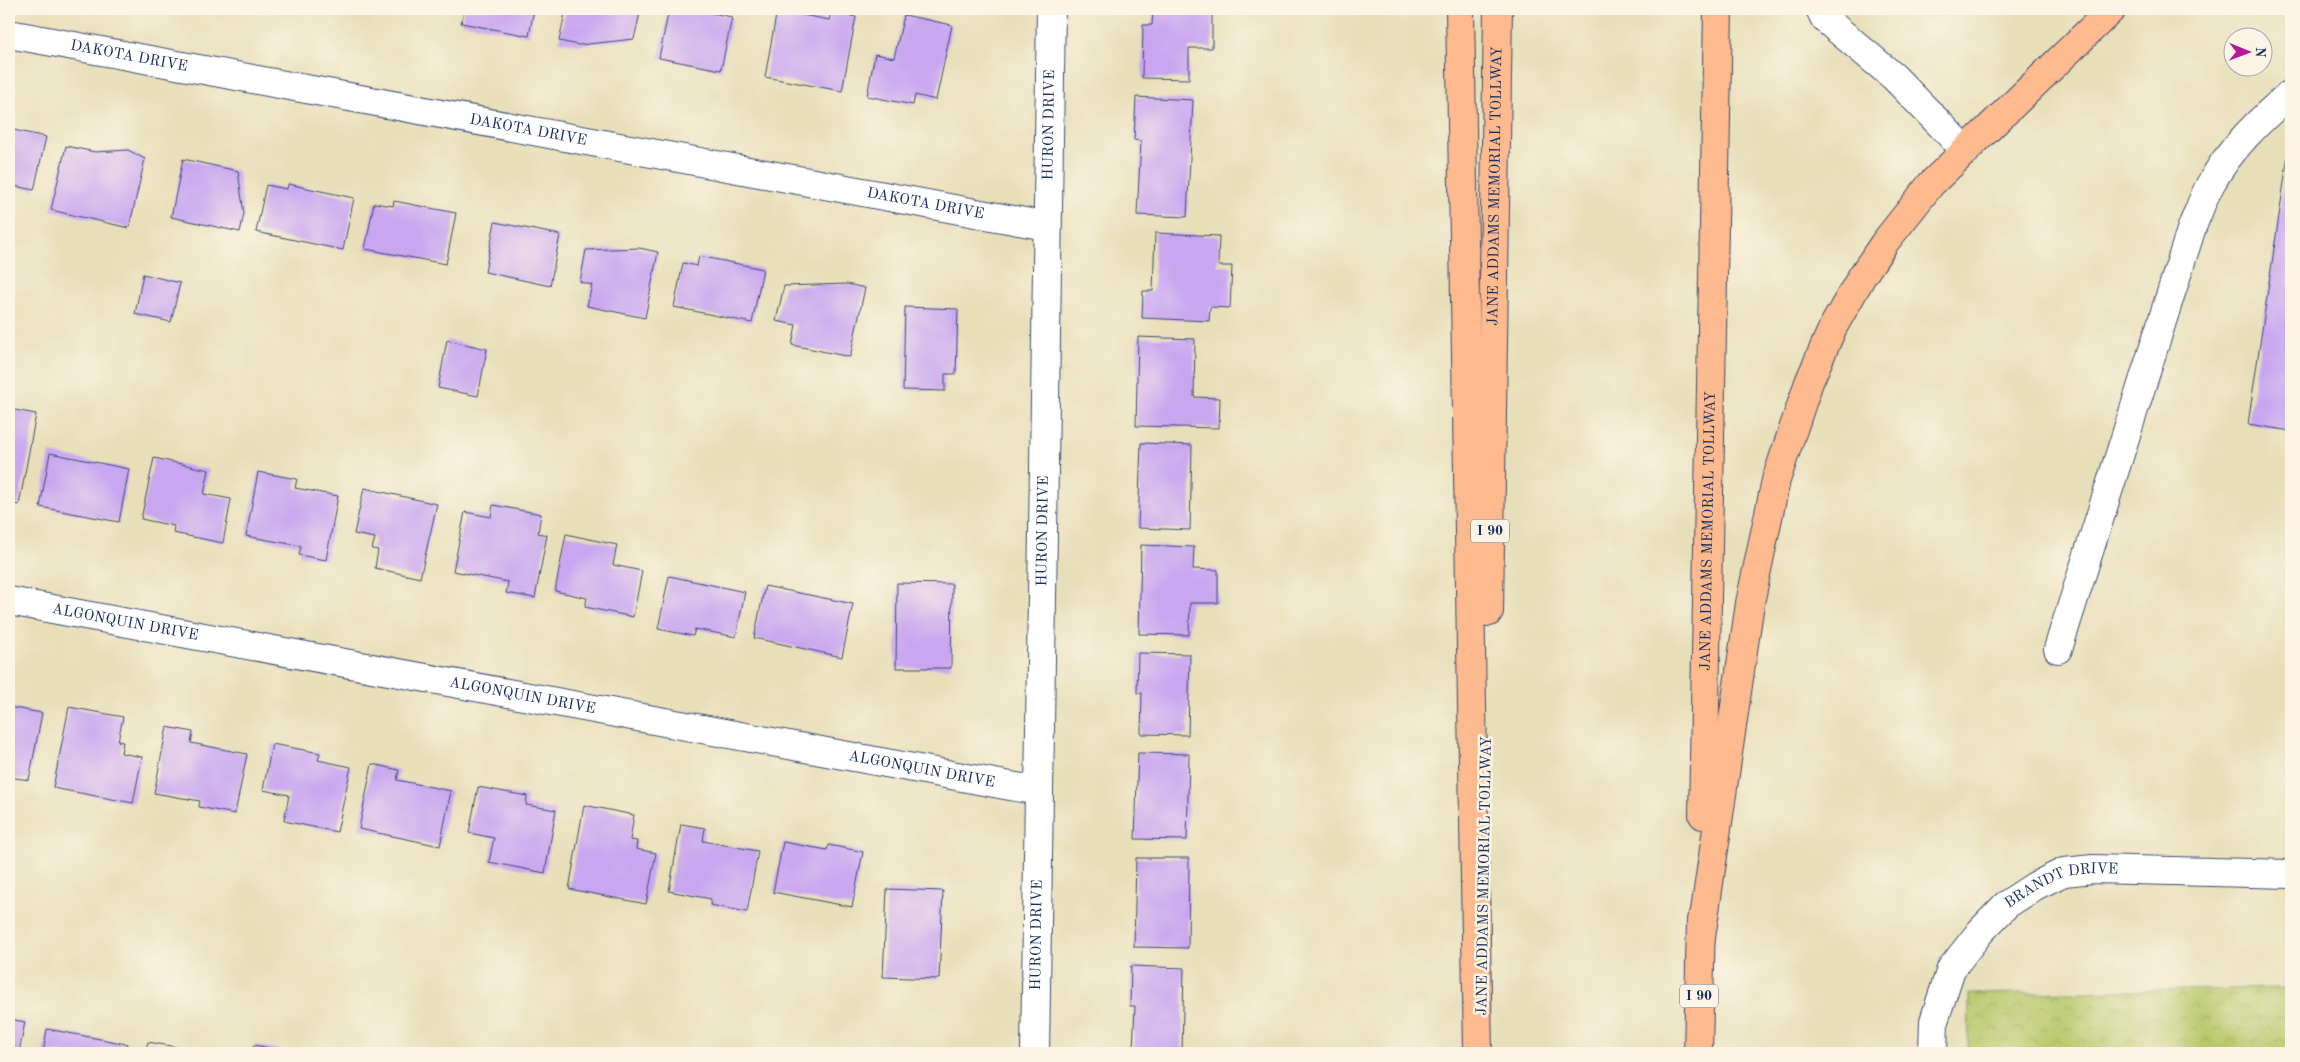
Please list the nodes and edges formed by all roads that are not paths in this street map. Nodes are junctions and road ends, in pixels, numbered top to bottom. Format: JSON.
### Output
{"nodes":[{"id":1,"x":1050,"y":9,"type":"edge"},
{"id":2,"x":1460,"y":9,"type":"edge"},
{"id":3,"x":1498,"y":9,"type":"edge"},
{"id":4,"x":1718,"y":9,"type":"edge"},
{"id":5,"x":1820,"y":9,"type":"edge"},
{"id":6,"x":2112,"y":9,"type":"edge"},
{"id":7,"x":9,"y":34,"type":"edge"},
{"id":8,"x":2291,"y":93,"type":"edge"},
{"id":9,"x":1966,"y":151,"type":"junction"},
{"id":10,"x":1046,"y":226,"type":"junction"},
{"id":11,"x":9,"y":601,"type":"edge"},
{"id":12,"x":2058,"y":649,"type":"dead end"},
{"id":13,"x":1038,"y":791,"type":"junction"},
{"id":14,"x":2291,"y":874,"type":"edge"},
{"id":15,"x":1701,"y":938,"type":"junction"},
{"id":16,"x":1035,"y":1053,"type":"edge"},
{"id":17,"x":1478,"y":1053,"type":"edge"},
{"id":18,"x":1483,"y":1053,"type":"edge"},
{"id":19,"x":1698,"y":1053,"type":"edge"},
{"id":20,"x":1934,"y":1053,"type":"edge"}],
"edges":[{"from":1,"to":10,"type":"street","name":"HURON DRIVE"},
{"from":2,"to":17,"type":"highway"},
{"from":3,"to":18,"type":"highway","name":"JANE ADDAMS MEMORIAL TOLLWAY","number":"I 90"},
{"from":4,"to":15,"type":"highway","name":"JANE ADDAMS MEMORIAL TOLLWAY","number":"I 90"},
{"from":5,"to":9,"type":"street"},
{"from":6,"to":9,"type":"highway"},
{"from":7,"to":10,"type":"street","name":"DAKOTA DRIVE"},
{"from":8,"to":12,"type":"street"},
{"from":9,"to":15,"type":"highway"},
{"from":10,"to":13,"type":"street","name":"HURON DRIVE"},
{"from":11,"to":13,"type":"street","name":"ALGONQUIN DRIVE"},
{"from":13,"to":16,"type":"street","name":"HURON DRIVE"},
{"from":14,"to":20,"type":"street","name":"BRANDT DRIVE"},
{"from":15,"to":19,"type":"highway","name":"JANE ADDAMS MEMORIAL TOLLWAY","number":"I 90"}]}
